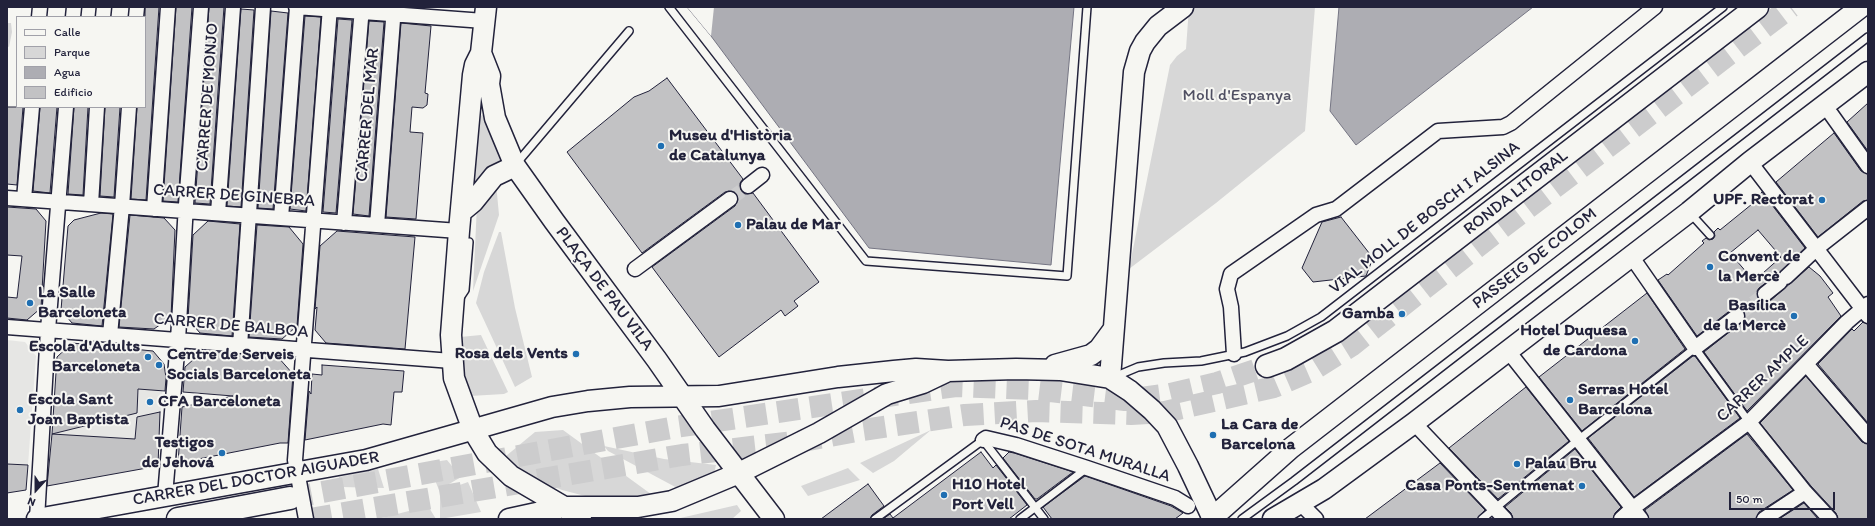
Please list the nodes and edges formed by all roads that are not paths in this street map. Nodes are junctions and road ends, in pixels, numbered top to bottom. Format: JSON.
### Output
{"nodes":[{"id":1,"x":168,"y":7,"type":"edge"},
{"id":2,"x":201,"y":7,"type":"edge"},
{"id":3,"x":233,"y":7,"type":"edge"},
{"id":4,"x":263,"y":7,"type":"edge"},
{"id":5,"x":296,"y":7,"type":"edge"},
{"id":6,"x":670,"y":7,"type":"edge"},
{"id":7,"x":1087,"y":7,"type":"edge"},
{"id":8,"x":1183,"y":7,"type":"edge"},
{"id":9,"x":1655,"y":7,"type":"edge"},
{"id":10,"x":1723,"y":7,"type":"edge"},
{"id":11,"x":1757,"y":7,"type":"edge"},
{"id":12,"x":1861,"y":7,"type":"edge"},
{"id":13,"x":330,"y":8,"type":"edge"},
{"id":14,"x":361,"y":10,"type":"edge"},
{"id":15,"x":394,"y":10,"type":"edge"},
{"id":16,"x":485,"y":14,"type":"edge"},
{"id":17,"x":629,"y":31,"type":"dead end"},
{"id":18,"x":1868,"y":37,"type":"edge"},
{"id":19,"x":481,"y":53,"type":"junction"},
{"id":20,"x":1868,"y":72,"type":"edge"},
{"id":21,"x":32,"y":108,"type":"edge"},
{"id":22,"x":66,"y":108,"type":"edge"},
{"id":23,"x":97,"y":108,"type":"edge"},
{"id":24,"x":129,"y":108,"type":"edge"},
{"id":25,"x":1831,"y":114,"type":"dead end"},
{"id":26,"x":1868,"y":166,"type":"edge"},
{"id":27,"x":1756,"y":170,"type":"dead end"},
{"id":28,"x":520,"y":173,"type":"junction"},
{"id":29,"x":762,"y":175,"type":"dead end"},
{"id":30,"x":748,"y":186,"type":"tunnel mouth"},
{"id":31,"x":7,"y":198,"type":"edge"},
{"id":32,"x":24,"y":199,"type":"junction"},
{"id":33,"x":730,"y":199,"type":"tunnel mouth"},
{"id":34,"x":58,"y":202,"type":"junction"},
{"id":35,"x":91,"y":204,"type":"junction"},
{"id":36,"x":122,"y":206,"type":"junction"},
{"id":37,"x":1868,"y":208,"type":"edge"},
{"id":38,"x":154,"y":209,"type":"junction"},
{"id":39,"x":185,"y":211,"type":"junction"},
{"id":40,"x":1689,"y":212,"type":"junction"},
{"id":41,"x":218,"y":213,"type":"junction"},
{"id":42,"x":250,"y":216,"type":"junction"},
{"id":43,"x":281,"y":218,"type":"junction"},
{"id":44,"x":315,"y":220,"type":"junction"},
{"id":45,"x":344,"y":223,"type":"junction"},
{"id":46,"x":377,"y":225,"type":"junction"},
{"id":47,"x":463,"y":228,"type":"junction"},
{"id":48,"x":1710,"y":235,"type":"dead end"},
{"id":49,"x":1816,"y":247,"type":"junction"},
{"id":50,"x":1636,"y":263,"type":"dead end"},
{"id":51,"x":635,"y":269,"type":"dead end"},
{"id":52,"x":1765,"y":294,"type":"tunnel mouth"},
{"id":53,"x":1866,"y":310,"type":"edge"},
{"id":54,"x":1737,"y":316,"type":"tunnel mouth"},
{"id":55,"x":7,"y":327,"type":"edge"},
{"id":56,"x":48,"y":330,"type":"junction"},
{"id":57,"x":1113,"y":330,"type":"junction"},
{"id":58,"x":110,"y":335,"type":"junction"},
{"id":59,"x":178,"y":340,"type":"junction"},
{"id":60,"x":240,"y":346,"type":"junction"},
{"id":61,"x":1695,"y":348,"type":"junction"},
{"id":62,"x":302,"y":350,"type":"junction"},
{"id":63,"x":1508,"y":351,"type":"junction"},
{"id":64,"x":1234,"y":354,"type":"junction"},
{"id":65,"x":452,"y":361,"type":"junction"},
{"id":66,"x":1807,"y":365,"type":"junction"},
{"id":67,"x":1267,"y":366,"type":"tunnel mouth"},
{"id":68,"x":1042,"y":369,"type":"junction"},
{"id":69,"x":948,"y":371,"type":"junction"},
{"id":70,"x":1110,"y":378,"type":"junction"},
{"id":71,"x":684,"y":397,"type":"junction"},
{"id":72,"x":1749,"y":422,"type":"junction"},
{"id":73,"x":1414,"y":423,"type":"junction"},
{"id":74,"x":473,"y":430,"type":"junction"},
{"id":75,"x":1868,"y":436,"type":"edge"},
{"id":76,"x":983,"y":440,"type":"junction"},
{"id":77,"x":1578,"y":440,"type":"junction"},
{"id":78,"x":1087,"y":468,"type":"junction"},
{"id":79,"x":296,"y":473,"type":"junction"},
{"id":80,"x":739,"y":473,"type":"junction"},
{"id":81,"x":1805,"y":492,"type":"junction"},
{"id":82,"x":165,"y":496,"type":"junction"},
{"id":83,"x":290,"y":498,"type":"tunnel mouth"},
{"id":84,"x":1300,"y":504,"type":"junction"},
{"id":85,"x":1188,"y":506,"type":"dead end"},
{"id":86,"x":564,"y":507,"type":"junction"},
{"id":87,"x":1036,"y":508,"type":"junction"},
{"id":88,"x":1496,"y":508,"type":"junction"},
{"id":89,"x":1633,"y":508,"type":"junction"},
{"id":90,"x":1212,"y":518,"type":"edge"},
{"id":91,"x":37,"y":519,"type":"edge"},
{"id":92,"x":178,"y":519,"type":"edge"},
{"id":93,"x":306,"y":519,"type":"edge"},
{"id":94,"x":509,"y":519,"type":"edge"},
{"id":95,"x":580,"y":519,"type":"edge"},
{"id":96,"x":774,"y":519,"type":"edge"},
{"id":97,"x":875,"y":519,"type":"edge"},
{"id":98,"x":1020,"y":519,"type":"edge"},
{"id":99,"x":1044,"y":519,"type":"edge"},
{"id":100,"x":1242,"y":519,"type":"edge"},
{"id":101,"x":1274,"y":519,"type":"edge"},
{"id":102,"x":1316,"y":519,"type":"edge"},
{"id":103,"x":1482,"y":519,"type":"edge"},
{"id":104,"x":1506,"y":519,"type":"edge"},
{"id":105,"x":1621,"y":519,"type":"edge"},
{"id":106,"x":1641,"y":519,"type":"edge"},
{"id":107,"x":1764,"y":519,"type":"edge"},
{"id":108,"x":1830,"y":519,"type":"edge"}],
"edges":[{"from":1,"to":38,"type":"street"},
{"from":2,"to":39,"type":"street"},
{"from":3,"to":41,"type":"street","name":"CARRER DE MONJO"},
{"from":4,"to":42,"type":"street"},
{"from":5,"to":13,"type":"street"},
{"from":5,"to":43,"type":"street"},
{"from":6,"to":7,"type":"lane"},
{"from":8,"to":57,"type":"main road"},
{"from":9,"to":64,"type":"street"},
{"from":10,"to":64,"type":"lane","name":"VIAL MOLL DE BOSCH I ALSINA"},
{"from":11,"to":67,"type":"highway","name":"RONDA LITORAL"},
{"from":12,"to":90,"type":"main road","name":"PASSEIG DE COLOM"},
{"from":13,"to":14,"type":"street"},
{"from":13,"to":44,"type":"street"},
{"from":14,"to":15,"type":"street"},
{"from":14,"to":45,"type":"street"},
{"from":15,"to":16,"type":"street"},
{"from":15,"to":46,"type":"street","name":"CARRER DEL MAR"},
{"from":16,"to":19,"type":"main road"},
{"from":17,"to":28,"type":"lane"},
{"from":18,"to":100,"type":"lane","name":"PASSEIG DE COLOM"},
{"from":19,"to":28,"type":"main road","name":"PLAÇA DE PAU VILA"},
{"from":19,"to":47,"type":"main road"},
{"from":20,"to":40,"type":"main road"},
{"from":21,"to":32,"type":"street"},
{"from":22,"to":34,"type":"street"},
{"from":23,"to":35,"type":"street"},
{"from":24,"to":36,"type":"street"},
{"from":25,"to":26,"type":"street"},
{"from":27,"to":49,"type":"street"},
{"from":28,"to":47,"type":"main road"},
{"from":28,"to":71,"type":"main road","name":"PLAÇA DE PAU VILA"},
{"from":29,"to":30,"type":"street"},
{"from":31,"to":32,"type":"street","name":"CARRER DE GINEBRA"},
{"from":32,"to":34,"type":"street","name":"CARRER DE GINEBRA"},
{"from":33,"to":51,"type":"street"},
{"from":34,"to":35,"type":"street","name":"CARRER DE GINEBRA"},
{"from":34,"to":56,"type":"street"},
{"from":35,"to":36,"type":"street","name":"CARRER DE GINEBRA"},
{"from":36,"to":38,"type":"street","name":"CARRER DE GINEBRA"},
{"from":36,"to":58,"type":"street"},
{"from":37,"to":49,"type":"street"},
{"from":38,"to":39,"type":"street","name":"CARRER DE GINEBRA"},
{"from":39,"to":41,"type":"street","name":"CARRER DE GINEBRA"},
{"from":39,"to":59,"type":"street"},
{"from":40,"to":48,"type":"lane"},
{"from":40,"to":63,"type":"main road"},
{"from":41,"to":42,"type":"street","name":"CARRER DE GINEBRA"},
{"from":42,"to":43,"type":"street","name":"CARRER DE GINEBRA"},
{"from":42,"to":60,"type":"street"},
{"from":43,"to":44,"type":"street","name":"CARRER DE GINEBRA"},
{"from":44,"to":45,"type":"street","name":"CARRER DE GINEBRA"},
{"from":44,"to":62,"type":"street"},
{"from":45,"to":46,"type":"street","name":"CARRER DE GINEBRA"},
{"from":46,"to":47,"type":"street","name":"CARRER DE GINEBRA"},
{"from":47,"to":65,"type":"main road"},
{"from":49,"to":52,"type":"street"},
{"from":49,"to":53,"type":"street"},
{"from":50,"to":61,"type":"street"},
{"from":53,"to":66,"type":"street","name":"CARRER AMPLE"},
{"from":54,"to":61,"type":"street"},
{"from":55,"to":56,"type":"street","name":"CARRER DE BALBOA"},
{"from":56,"to":58,"type":"street","name":"CARRER DE BALBOA"},
{"from":56,"to":91,"type":"street"},
{"from":57,"to":68,"type":"main road"},
{"from":57,"to":70,"type":"main road"},
{"from":58,"to":59,"type":"street","name":"CARRER DE BALBOA"},
{"from":59,"to":60,"type":"street","name":"CARRER DE BALBOA"},
{"from":59,"to":82,"type":"street"},
{"from":60,"to":62,"type":"street","name":"CARRER DE BALBOA"},
{"from":61,"to":72,"type":"lane"},
{"from":61,"to":77,"type":"lane"},
{"from":62,"to":65,"type":"street","name":"CARRER DE BALBOA"},
{"from":62,"to":79,"type":"street"},
{"from":63,"to":73,"type":"main road"},
{"from":63,"to":77,"type":"street"},
{"from":64,"to":70,"type":"lane","name":"VIAL MOLL DE BOSCH I ALSINA"},
{"from":65,"to":74,"type":"main road"},
{"from":66,"to":72,"type":"street","name":"CARRER AMPLE"},
{"from":66,"to":75,"type":"street"},
{"from":68,"to":69,"type":"main road"},
{"from":68,"to":70,"type":"main road"},
{"from":69,"to":71,"type":"main road"},
{"from":69,"to":80,"type":"main road"},
{"from":70,"to":90,"type":"main road"},
{"from":71,"to":74,"type":"main road"},
{"from":71,"to":80,"type":"main road","name":"PLAÇA DE PAU VILA"},
{"from":72,"to":81,"type":"street"},
{"from":72,"to":89,"type":"street","name":"CARRER AMPLE"},
{"from":73,"to":84,"type":"main road"},
{"from":73,"to":88,"type":"street"},
{"from":74,"to":79,"type":"main road","name":"CARRER DEL DOCTOR AIGUADER"},
{"from":74,"to":86,"type":"main road"},
{"from":76,"to":78,"type":"street","name":"PAS DE SOTA MURALLA"},
{"from":76,"to":87,"type":"lane"},
{"from":76,"to":97,"type":"lane","name":"PAS DE SOTA MURALLA"},
{"from":77,"to":88,"type":"lane"},
{"from":77,"to":89,"type":"street"},
{"from":78,"to":85,"type":"street","name":"PAS DE SOTA MURALLA"},
{"from":78,"to":87,"type":"lane"},
{"from":79,"to":82,"type":"main road","name":"CARRER DEL DOCTOR AIGUADER"},
{"from":79,"to":93,"type":"street"},
{"from":80,"to":86,"type":"main road"},
{"from":80,"to":96,"type":"main road","name":"PLAÇA DE PAU VILA"},
{"from":81,"to":107,"type":"street"},
{"from":81,"to":108,"type":"street"},
{"from":82,"to":91,"type":"main road","name":"CARRER DEL DOCTOR AIGUADER"},
{"from":83,"to":92,"type":"highway"},
{"from":84,"to":101,"type":"main road"},
{"from":84,"to":102,"type":"street"},
{"from":86,"to":94,"type":"main road"},
{"from":86,"to":95,"type":"main road"},
{"from":87,"to":98,"type":"lane"},
{"from":87,"to":99,"type":"lane"},
{"from":88,"to":103,"type":"lane"},
{"from":88,"to":104,"type":"street"},
{"from":89,"to":105,"type":"street","name":"CARRER AMPLE"},
{"from":89,"to":106,"type":"street"}]}
